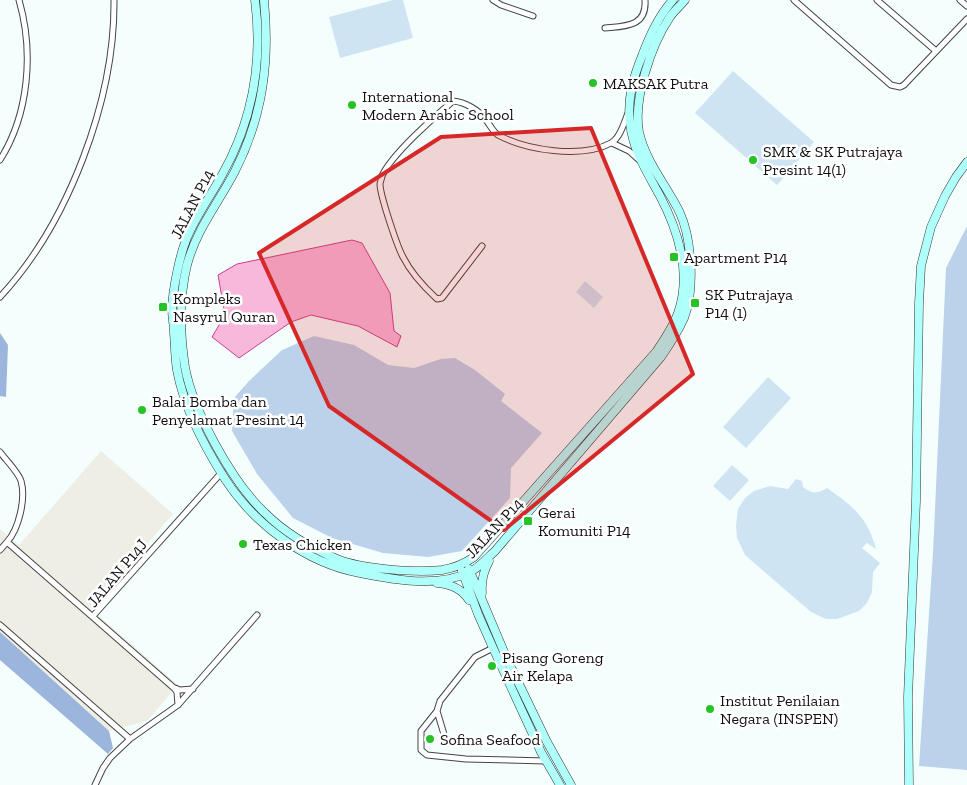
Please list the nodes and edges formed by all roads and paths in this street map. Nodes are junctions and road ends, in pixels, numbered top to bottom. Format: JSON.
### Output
{"nodes":[{"id":1,"x":19,"y":0,"type":"edge"},
{"id":2,"x":114,"y":0,"type":"edge"},
{"id":3,"x":254,"y":0,"type":"edge"},
{"id":4,"x":264,"y":0,"type":"edge"},
{"id":5,"x":493,"y":0,"type":"edge"},
{"id":6,"x":645,"y":0,"type":"edge"},
{"id":7,"x":673,"y":0,"type":"edge"},
{"id":8,"x":685,"y":0,"type":"edge"},
{"id":9,"x":794,"y":0,"type":"edge"},
{"id":10,"x":876,"y":0,"type":"edge"},
{"id":11,"x":960,"y":0,"type":"edge"},
{"id":12,"x":967,"y":6,"type":"edge"},
{"id":13,"x":533,"y":16,"type":"dead end"},
{"id":14,"x":967,"y":19,"type":"edge"},
{"id":15,"x":605,"y":28,"type":"dead end"},
{"id":16,"x":936,"y":51,"type":"junction"},
{"id":17,"x":629,"y":110,"type":"junction"},
{"id":18,"x":612,"y":143,"type":"junction"},
{"id":19,"x":0,"y":160,"type":"edge"},
{"id":20,"x":640,"y":162,"type":"junction"},
{"id":21,"x":967,"y":162,"type":"edge"},
{"id":22,"x":482,"y":246,"type":"dead end"},
{"id":23,"x":0,"y":297,"type":"edge"},
{"id":24,"x":0,"y":452,"type":"edge"},
{"id":25,"x":225,"y":470,"type":"junction"},
{"id":26,"x":7,"y":542,"type":"junction"},
{"id":27,"x":0,"y":550,"type":"edge"},
{"id":28,"x":495,"y":551,"type":"junction"},
{"id":29,"x":463,"y":564,"type":"junction"},
{"id":30,"x":467,"y":573,"type":"junction"},
{"id":31,"x":418,"y":580,"type":"junction"},
{"id":32,"x":484,"y":606,"type":"junction"},
{"id":33,"x":478,"y":614,"type":"junction"},
{"id":34,"x":257,"y":615,"type":"dead end"},
{"id":35,"x":93,"y":616,"type":"junction"},
{"id":36,"x":0,"y":625,"type":"edge"},
{"id":37,"x":493,"y":648,"type":"junction"},
{"id":38,"x":174,"y":688,"type":"junction"},
{"id":39,"x":193,"y":689,"type":"junction"},
{"id":40,"x":178,"y":705,"type":"junction"},
{"id":41,"x":437,"y":711,"type":"junction"},
{"id":42,"x":130,"y":739,"type":"junction"},
{"id":43,"x":446,"y":741,"type":"dead end"},
{"id":44,"x":546,"y":761,"type":"junction"},
{"id":45,"x":94,"y":785,"type":"edge"},
{"id":46,"x":560,"y":785,"type":"edge"},
{"id":47,"x":571,"y":785,"type":"edge"},
{"id":48,"x":909,"y":785,"type":"edge"}],
"edges":[{"from":1,"to":19,"type":"street"},
{"from":2,"to":23,"type":"street"},
{"from":3,"to":25,"type":"main road","name":"JALAN P14"},
{"from":4,"to":25,"type":"main road","name":"JALAN P14"},
{"from":5,"to":13,"type":"street"},
{"from":6,"to":15,"type":"street"},
{"from":7,"to":17,"type":"main road","name":"JALAN P14"},
{"from":8,"to":28,"type":"main road","name":"JALAN P14"},
{"from":9,"to":16,"type":"street"},
{"from":10,"to":16,"type":"street"},
{"from":11,"to":12,"type":"street"},
{"from":14,"to":16,"type":"street"},
{"from":17,"to":18,"type":"street"},
{"from":17,"to":20,"type":"main road","name":"JALAN P14"},
{"from":18,"to":20,"type":"street"},
{"from":18,"to":22,"type":"street"},
{"from":20,"to":29,"type":"main road","name":"JALAN P14"},
{"from":21,"to":48,"type":"main road"},
{"from":24,"to":26,"type":"street"},
{"from":25,"to":29,"type":"main road","name":"JALAN P14"},
{"from":25,"to":31,"type":"main road","name":"JALAN P14"},
{"from":25,"to":35,"type":"street","name":"JALAN P14J"},
{"from":26,"to":27,"type":"street"},
{"from":26,"to":35,"type":"street"},
{"from":28,"to":30,"type":"main road","name":"JALAN P14"},
{"from":28,"to":32,"type":"main road"},
{"from":29,"to":30,"type":"main road"},
{"from":30,"to":31,"type":"main road","name":"JALAN P14"},
{"from":30,"to":32,"type":"main road"},
{"from":30,"to":33,"type":"main road"},
{"from":31,"to":33,"type":"main road"},
{"from":32,"to":47,"type":"main road"},
{"from":33,"to":37,"type":"main road"},
{"from":34,"to":39,"type":"street"},
{"from":35,"to":38,"type":"street","name":"JALAN P14J"},
{"from":36,"to":42,"type":"street"},
{"from":37,"to":41,"type":"street"},
{"from":37,"to":44,"type":"main road"},
{"from":38,"to":39,"type":"street"},
{"from":38,"to":40,"type":"street"},
{"from":39,"to":40,"type":"street"},
{"from":40,"to":42,"type":"street"},
{"from":41,"to":43,"type":"street"},
{"from":41,"to":44,"type":"street"},
{"from":42,"to":45,"type":"street"},
{"from":44,"to":46,"type":"main road"}]}
